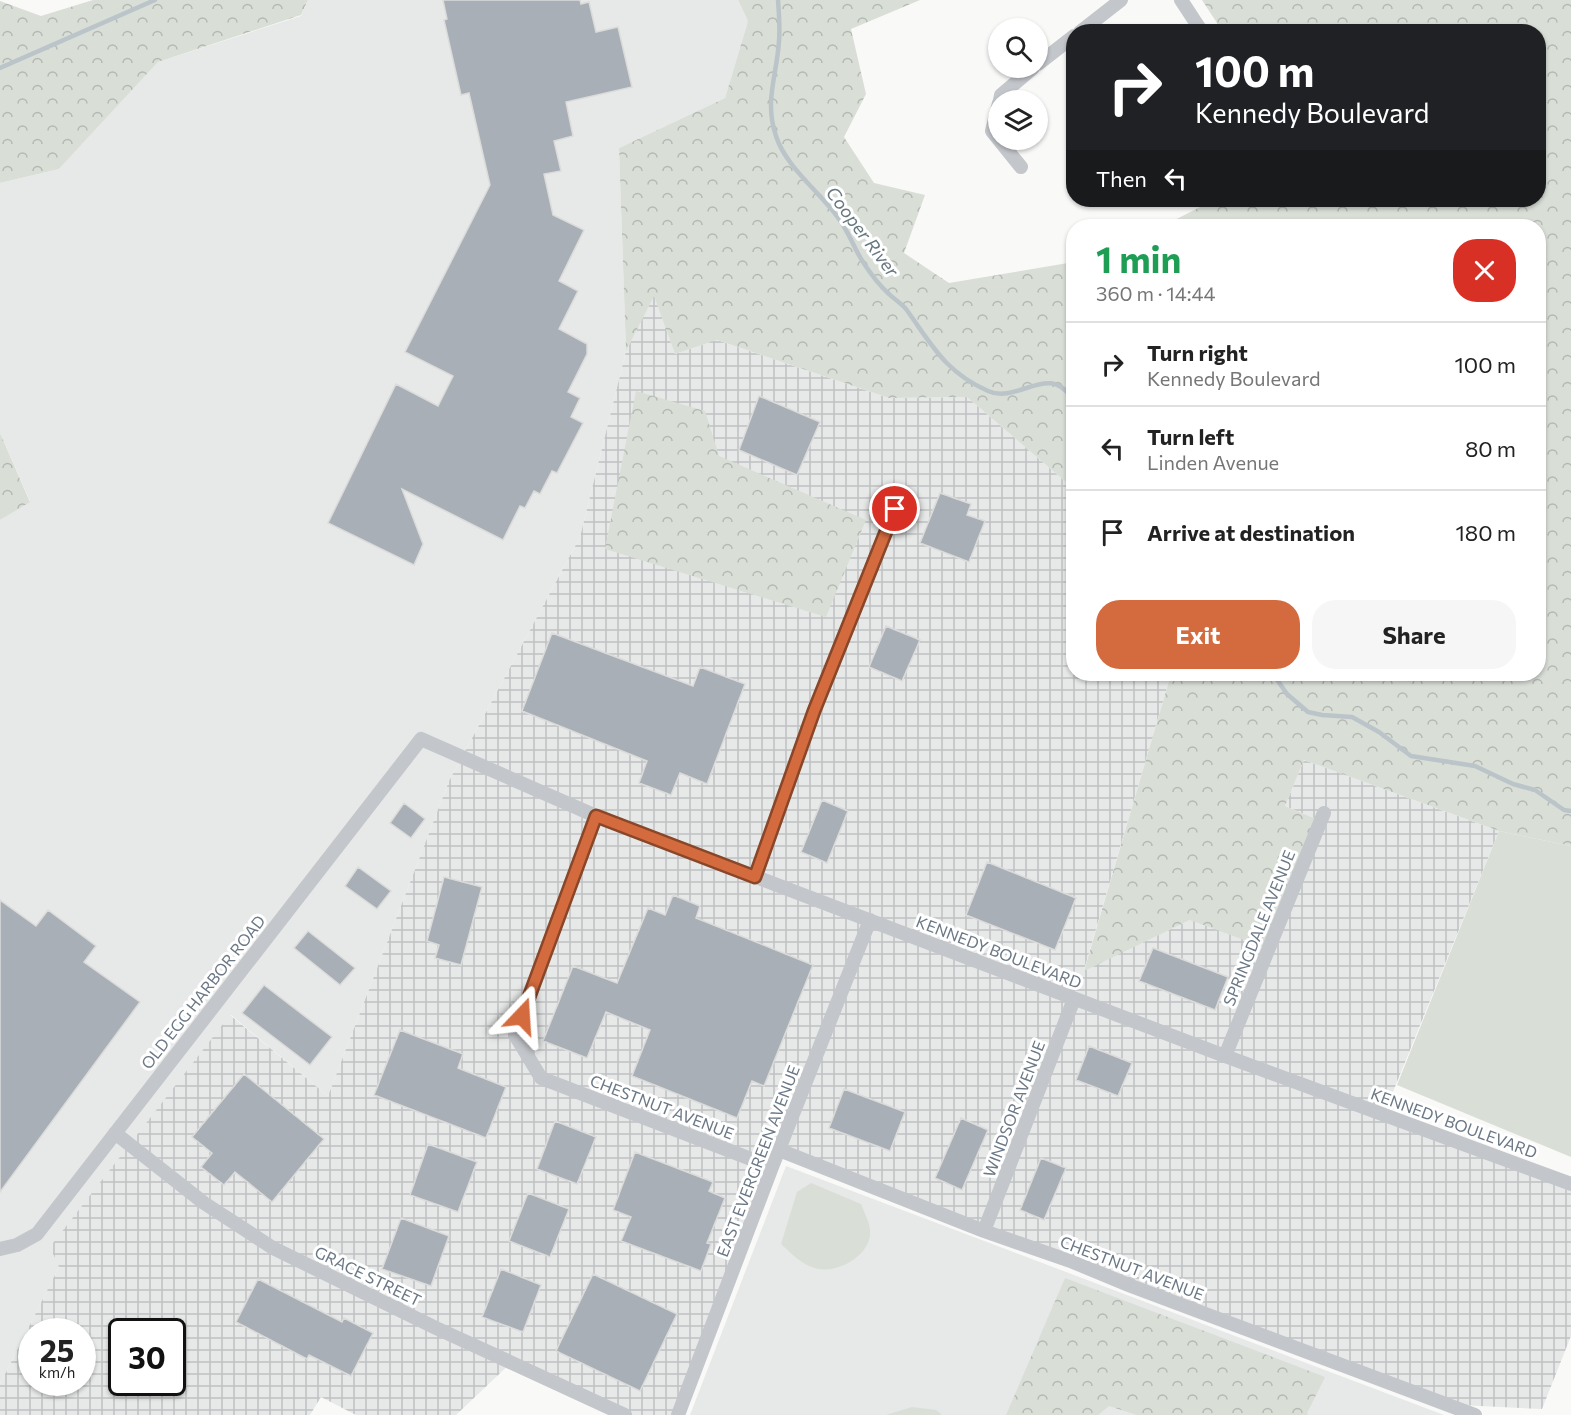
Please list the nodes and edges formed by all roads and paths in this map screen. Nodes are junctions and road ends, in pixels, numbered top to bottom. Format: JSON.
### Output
{"nodes":[{"id":1,"x":1121,"y":0,"type":"edge"},
{"id":2,"x":1181,"y":0,"type":"edge"},
{"id":3,"x":1090,"y":24,"type":"edge"},
{"id":4,"x":1197,"y":24,"type":"edge"},
{"id":5,"x":1066,"y":42,"type":"edge"},
{"id":6,"x":1048,"y":56,"type":"edge"},
{"id":7,"x":1021,"y":78,"type":"edge"},
{"id":8,"x":1007,"y":90,"type":"edge"},
{"id":9,"x":1007,"y":150,"type":"edge"},
{"id":10,"x":1021,"y":167,"type":"dead end"},
{"id":11,"x":902,"y":492,"type":"dead end"},
{"id":12,"x":421,"y":739,"type":"joint"},
{"id":13,"x":1324,"y":813,"type":"dead end"},
{"id":14,"x":596,"y":816,"type":"junction"},
{"id":15,"x":755,"y":877,"type":"junction"},
{"id":16,"x":870,"y":920,"type":"junction"},
{"id":17,"x":1074,"y":999,"type":"junction"},
{"id":18,"x":1225,"y":1056,"type":"junction"},
{"id":19,"x":115,"y":1133,"type":"junction"},
{"id":20,"x":779,"y":1150,"type":"junction"},
{"id":21,"x":772,"y":1167,"type":"junction"},
{"id":22,"x":1571,"y":1184,"type":"edge"},
{"id":23,"x":984,"y":1231,"type":"junction"},
{"id":24,"x":0,"y":1249,"type":"edge"},
{"id":25,"x":625,"y":1415,"type":"edge"},
{"id":26,"x":678,"y":1415,"type":"edge"},
{"id":27,"x":1475,"y":1415,"type":"edge"}],
"edges":[{"from":1,"to":3,"type":"street"},
{"from":2,"to":4,"type":"street"},
{"from":5,"to":6,"type":"street"},
{"from":7,"to":8,"type":"street"},
{"from":9,"to":10,"type":"street"},
{"from":11,"to":15,"type":"street"},
{"from":12,"to":14,"type":"street","name":"KENNEDY BOULEVARD"},
{"from":12,"to":19,"type":"street","name":"OLD EGG HARBOR ROAD"},
{"from":13,"to":18,"type":"street","name":"SPRINGDALE AVENUE"},
{"from":14,"to":15,"type":"street","name":"KENNEDY BOULEVARD"},
{"from":14,"to":21,"type":"street","name":"CHESTNUT AVENUE"},
{"from":15,"to":16,"type":"street","name":"KENNEDY BOULEVARD"},
{"from":16,"to":17,"type":"street","name":"KENNEDY BOULEVARD"},
{"from":16,"to":20,"type":"street","name":"EAST EVERGREEN AVENUE"},
{"from":17,"to":18,"type":"street","name":"KENNEDY BOULEVARD"},
{"from":17,"to":23,"type":"street","name":"WINDSOR AVENUE"},
{"from":18,"to":22,"type":"street","name":"KENNEDY BOULEVARD"},
{"from":19,"to":24,"type":"street","name":"OLD EGG HARBOR ROAD"},
{"from":19,"to":25,"type":"street","name":"GRACE STREET"},
{"from":20,"to":21,"type":"street","name":"EAST EVERGREEN AVENUE"},
{"from":20,"to":23,"type":"street","name":"CHESTNUT AVENUE"},
{"from":21,"to":26,"type":"street","name":"EAST EVERGREEN AVENUE"},
{"from":23,"to":27,"type":"street","name":"CHESTNUT AVENUE"}]}
